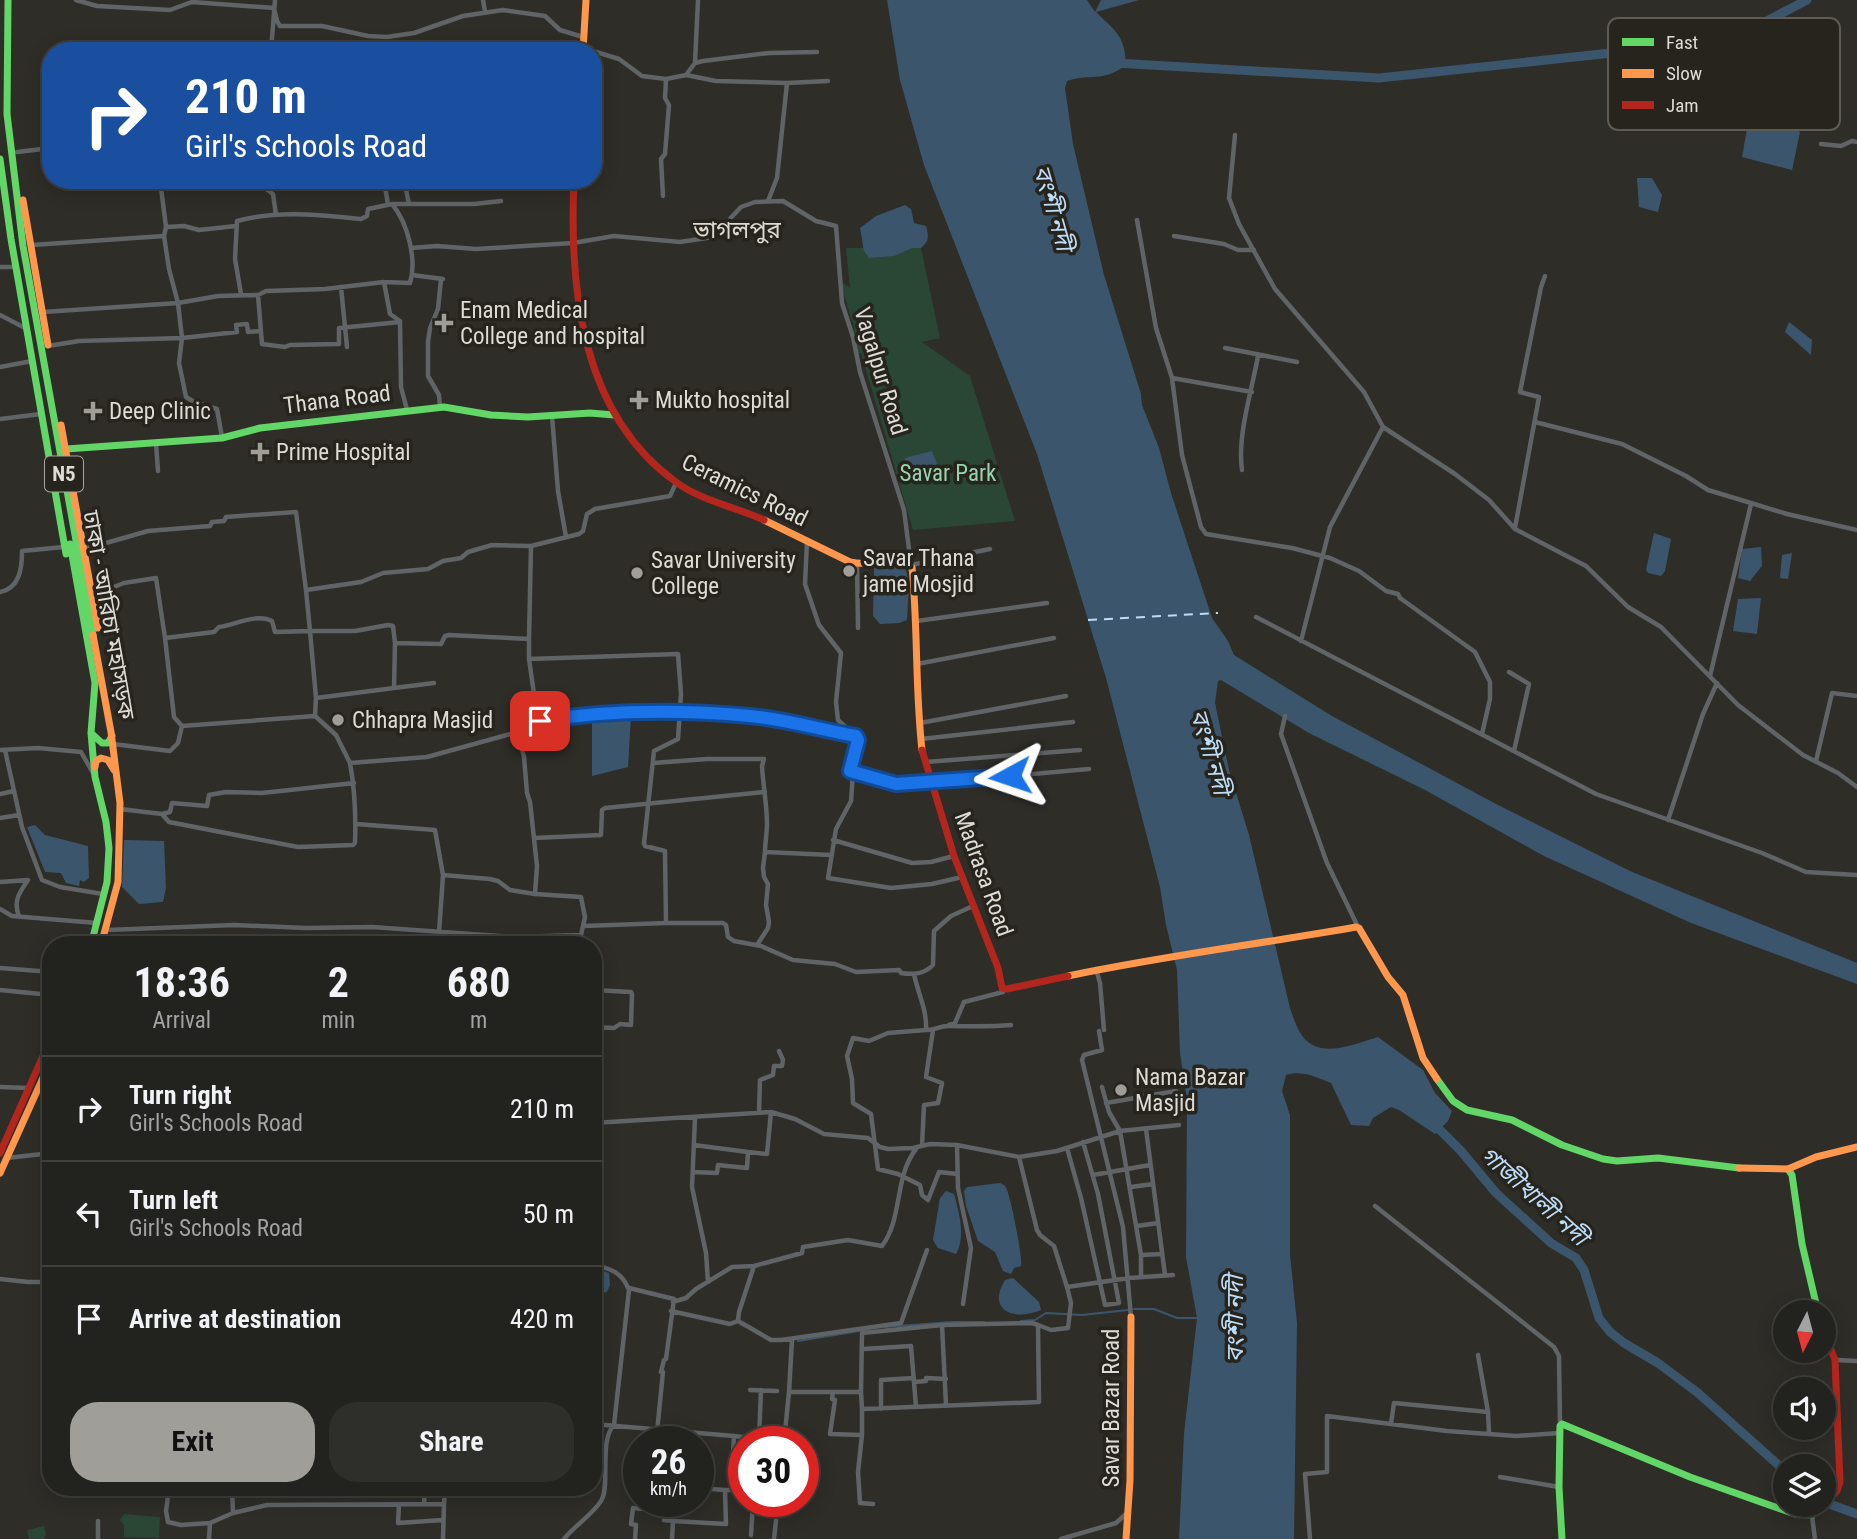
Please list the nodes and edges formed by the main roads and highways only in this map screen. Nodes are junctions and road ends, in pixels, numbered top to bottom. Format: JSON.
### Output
{"nodes":[{"id":1,"x":3,"y":0,"type":"edge"},
{"id":2,"x":11,"y":0,"type":"edge"},
{"id":3,"x":586,"y":0,"type":"edge"},
{"id":4,"x":584,"y":42,"type":"edge"},
{"id":5,"x":0,"y":61,"type":"edge"},
{"id":6,"x":0,"y":76,"type":"edge"},
{"id":7,"x":0,"y":159,"type":"edge"},
{"id":8,"x":574,"y":189,"type":"edge"},
{"id":9,"x":3,"y":205,"type":"edge"},
{"id":10,"x":4,"y":223,"type":"edge"},
{"id":11,"x":614,"y":415,"type":"junction"},
{"id":12,"x":66,"y":449,"type":"junction"},
{"id":13,"x":911,"y":565,"type":"joint"},
{"id":14,"x":93,"y":710,"type":"junction"},
{"id":15,"x":91,"y":733,"type":"junction"},
{"id":16,"x":112,"y":738,"type":"junction"},
{"id":17,"x":94,"y":773,"type":"junction"},
{"id":18,"x":117,"y":775,"type":"junction"},
{"id":19,"x":94,"y":936,"type":"edge"},
{"id":20,"x":103,"y":936,"type":"edge"},
{"id":21,"x":42,"y":1059,"type":"edge"},
{"id":22,"x":42,"y":1080,"type":"edge"},
{"id":23,"x":1857,"y":1147,"type":"edge"},
{"id":24,"x":0,"y":1153,"type":"edge"},
{"id":25,"x":1788,"y":1169,"type":"junction"},
{"id":26,"x":0,"y":1173,"type":"edge"},
{"id":27,"x":1814,"y":1300,"type":"edge"},
{"id":28,"x":1131,"y":1317,"type":"road end"},
{"id":29,"x":1835,"y":1363,"type":"edge"},
{"id":30,"x":1836,"y":1493,"type":"edge"},
{"id":31,"x":1773,"y":1506,"type":"edge"},
{"id":32,"x":1126,"y":1539,"type":"edge"},
{"id":33,"x":1562,"y":1539,"type":"edge"}],
"edges":[{"from":1,"to":5,"type":"main road"},
{"from":2,"to":12,"type":"main road"},
{"from":2,"to":16,"type":"main road","name":"ঢাকা - আরিচা মহাসড়ক","number":"N5"},
{"from":3,"to":4,"type":"main road"},
{"from":6,"to":14,"type":"main road","name":"ঢাকা - আরিচা মহাসড়ক","number":"N5"},
{"from":7,"to":9,"type":"main road"},
{"from":8,"to":11,"type":"main road","name":"Ceramics Road"},
{"from":9,"to":10,"type":"main road"},
{"from":10,"to":14,"type":"main road"},
{"from":11,"to":12,"type":"main road","name":"Thana Road"},
{"from":11,"to":13,"type":"main road","name":"Ceramics Road"},
{"from":12,"to":16,"type":"main road"},
{"from":13,"to":25,"type":"main road","name":"Madrasa Road"},
{"from":14,"to":15,"type":"main road","name":"ঢাকা - আরিচা মহাসড়ক","number":"N5"},
{"from":15,"to":16,"type":"main road"},
{"from":15,"to":17,"type":"main road","name":"ঢাকা - আরিচা মহাসড়ক","number":"N5"},
{"from":16,"to":18,"type":"main road","name":"ঢাকা - আরিচা মহাসড়ক","number":"N5"},
{"from":17,"to":18,"type":"main road"},
{"from":17,"to":19,"type":"main road","name":"ঢাকা - আরিচা মহাসড়ক","number":"N5"},
{"from":18,"to":20,"type":"main road","name":"ঢাকা - আরিচা মহাসড়ক","number":"N5"},
{"from":21,"to":24,"type":"main road"},
{"from":22,"to":26,"type":"main road"},
{"from":23,"to":25,"type":"main road"},
{"from":25,"to":27,"type":"main road"},
{"from":28,"to":32,"type":"main road","name":"Savar Bazar Road"},
{"from":29,"to":30,"type":"main road"},
{"from":31,"to":33,"type":"main road"}]}
